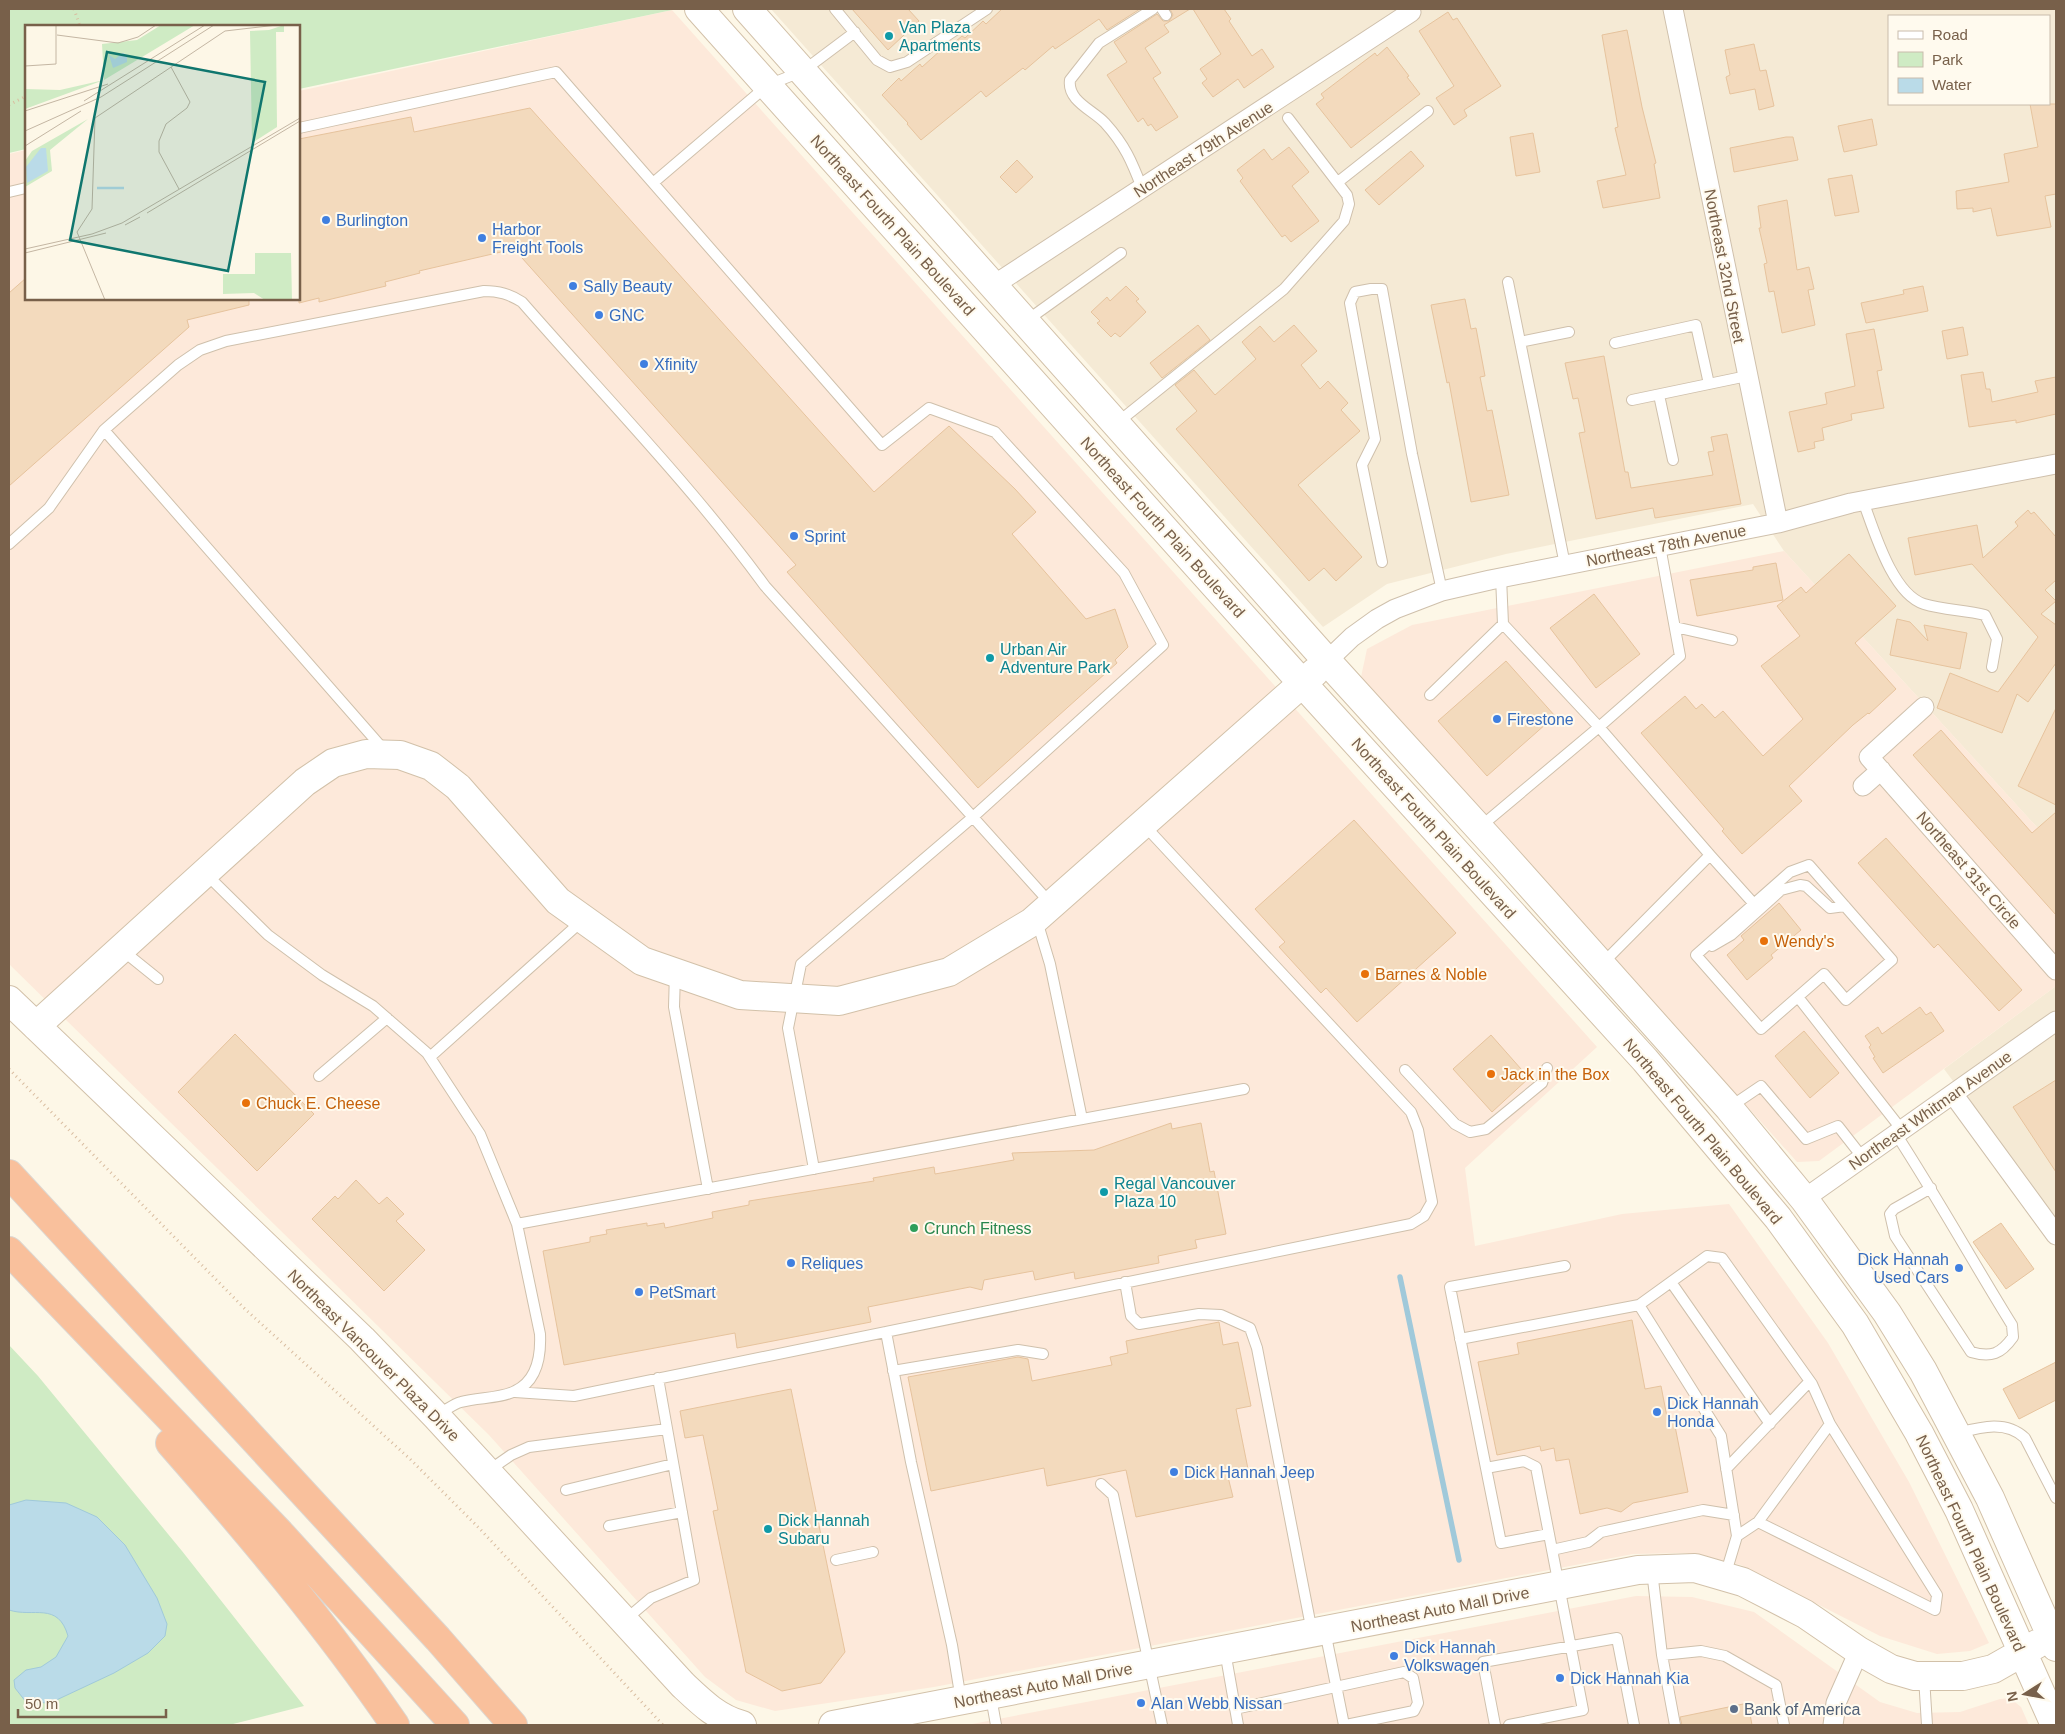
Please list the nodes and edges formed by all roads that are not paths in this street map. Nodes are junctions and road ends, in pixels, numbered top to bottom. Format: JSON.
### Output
{"nodes":[{"id":1,"x":699,"y":9,"type":"edge"},
{"id":2,"x":747,"y":9,"type":"edge"},
{"id":3,"x":835,"y":9,"type":"edge"},
{"id":4,"x":987,"y":9,"type":"edge"},
{"id":5,"x":1153,"y":9,"type":"edge"},
{"id":6,"x":1673,"y":9,"type":"edge"},
{"id":7,"x":1411,"y":12,"type":"dead end"},
{"id":8,"x":854,"y":32,"type":"junction"},
{"id":9,"x":803,"y":71,"type":"junction"},
{"id":10,"x":768,"y":85,"type":"junction"},
{"id":11,"x":1428,"y":111,"type":"dead end"},
{"id":12,"x":1288,"y":118,"type":"dead end"},
{"id":13,"x":300,"y":128,"type":"edge"},
{"id":14,"x":1338,"y":182,"type":"junction"},
{"id":15,"x":653,"y":183,"type":"junction"},
{"id":16,"x":25,"y":188,"type":"edge"},
{"id":17,"x":1142,"y":188,"type":"junction"},
{"id":18,"x":9,"y":192,"type":"edge"},
{"id":19,"x":1121,"y":252,"type":"dead end"},
{"id":20,"x":1508,"y":282,"type":"dead end"},
{"id":21,"x":994,"y":285,"type":"junction"},
{"id":22,"x":1026,"y":321,"type":"junction"},
{"id":23,"x":1569,"y":332,"type":"dead end"},
{"id":24,"x":1520,"y":342,"type":"junction"},
{"id":25,"x":1615,"y":343,"type":"dead end"},
{"id":26,"x":1748,"y":376,"type":"junction"},
{"id":27,"x":1709,"y":384,"type":"junction"},
{"id":28,"x":1659,"y":395,"type":"junction"},
{"id":29,"x":1632,"y":400,"type":"dead end"},
{"id":30,"x":1116,"y":423,"type":"junction"},
{"id":31,"x":104,"y":430,"type":"junction"},
{"id":32,"x":1673,"y":460,"type":"dead end"},
{"id":33,"x":2056,"y":464,"type":"edge"},
{"id":34,"x":1863,"y":501,"type":"junction"},
{"id":35,"x":1778,"y":523,"type":"junction"},
{"id":36,"x":9,"y":544,"type":"edge"},
{"id":37,"x":1660,"y":546,"type":"junction"},
{"id":38,"x":1382,"y":562,"type":"dead end"},
{"id":39,"x":1565,"y":565,"type":"junction"},
{"id":40,"x":1501,"y":577,"type":"junction"},
{"id":41,"x":1442,"y":592,"type":"junction"},
{"id":42,"x":1504,"y":624,"type":"junction"},
{"id":43,"x":1675,"y":627,"type":"junction"},
{"id":44,"x":1732,"y":640,"type":"dead end"},
{"id":45,"x":1327,"y":661,"type":"junction"},
{"id":46,"x":1992,"y":667,"type":"dead end"},
{"id":47,"x":1303,"y":684,"type":"junction"},
{"id":48,"x":1430,"y":695,"type":"dead end"},
{"id":49,"x":1924,"y":707,"type":"dead end"},
{"id":50,"x":1598,"y":727,"type":"junction"},
{"id":51,"x":389,"y":755,"type":"junction"},
{"id":52,"x":1881,"y":770,"type":"junction"},
{"id":53,"x":1863,"y":786,"type":"dead end"},
{"id":54,"x":973,"y":817,"type":"junction"},
{"id":55,"x":1144,"y":824,"type":"junction"},
{"id":56,"x":1480,"y":828,"type":"junction"},
{"id":57,"x":1710,"y":855,"type":"junction"},
{"id":58,"x":205,"y":873,"type":"junction"},
{"id":59,"x":1754,"y":904,"type":"junction"},
{"id":60,"x":1845,"y":906,"type":"junction"},
{"id":61,"x":1044,"y":911,"type":"junction"},
{"id":62,"x":584,"y":920,"type":"junction"},
{"id":63,"x":121,"y":949,"type":"junction"},
{"id":64,"x":1696,"y":955,"type":"junction"},
{"id":65,"x":1602,"y":964,"type":"junction"},
{"id":66,"x":2056,"y":970,"type":"edge"},
{"id":67,"x":675,"y":972,"type":"junction"},
{"id":68,"x":158,"y":978,"type":"dead end"},
{"id":69,"x":794,"y":997,"type":"junction"},
{"id":70,"x":1798,"y":997,"type":"junction"},
{"id":71,"x":9,"y":1000,"type":"edge"},
{"id":72,"x":387,"y":1018,"type":"junction"},
{"id":73,"x":2056,"y":1021,"type":"edge"},
{"id":74,"x":36,"y":1026,"type":"junction"},
{"id":75,"x":430,"y":1057,"type":"junction"},
{"id":76,"x":1645,"y":1060,"type":"junction"},
{"id":77,"x":1547,"y":1068,"type":"dead end"},
{"id":78,"x":1405,"y":1070,"type":"dead end"},
{"id":79,"x":319,"y":1076,"type":"dead end"},
{"id":80,"x":1244,"y":1089,"type":"dead end"},
{"id":81,"x":1953,"y":1094,"type":"junction"},
{"id":82,"x":1729,"y":1108,"type":"junction"},
{"id":83,"x":1082,"y":1119,"type":"junction"},
{"id":84,"x":1899,"y":1132,"type":"junction"},
{"id":85,"x":1863,"y":1158,"type":"junction"},
{"id":86,"x":814,"y":1169,"type":"junction"},
{"id":87,"x":9,"y":1174,"type":"edge"},
{"id":88,"x":1931,"y":1188,"type":"junction"},
{"id":89,"x":708,"y":1189,"type":"junction"},
{"id":90,"x":1804,"y":1199,"type":"junction"},
{"id":91,"x":517,"y":1224,"type":"junction"},
{"id":92,"x":2056,"y":1236,"type":"edge"},
{"id":93,"x":9,"y":1251,"type":"edge"},
{"id":94,"x":1565,"y":1266,"type":"dead end"},
{"id":95,"x":1125,"y":1282,"type":"junction"},
{"id":96,"x":1671,"y":1282,"type":"junction"},
{"id":97,"x":1639,"y":1305,"type":"junction"},
{"id":98,"x":886,"y":1332,"type":"junction"},
{"id":99,"x":1460,"y":1339,"type":"junction"},
{"id":100,"x":108,"y":1354,"type":"junction"},
{"id":101,"x":1043,"y":1354,"type":"dead end"},
{"id":102,"x":893,"y":1371,"type":"junction"},
{"id":103,"x":658,"y":1378,"type":"junction"},
{"id":104,"x":1810,"y":1381,"type":"junction"},
{"id":105,"x":515,"y":1392,"type":"junction"},
{"id":106,"x":436,"y":1416,"type":"junction"},
{"id":107,"x":1770,"y":1424,"type":"junction"},
{"id":108,"x":1830,"y":1424,"type":"junction"},
{"id":109,"x":667,"y":1429,"type":"junction"},
{"id":110,"x":1957,"y":1434,"type":"junction"},
{"id":111,"x":674,"y":1464,"type":"junction"},
{"id":112,"x":1486,"y":1468,"type":"junction"},
{"id":113,"x":1726,"y":1469,"type":"junction"},
{"id":114,"x":488,"y":1472,"type":"junction"},
{"id":115,"x":1101,"y":1484,"type":"dead end"},
{"id":116,"x":566,"y":1490,"type":"dead end"},
{"id":117,"x":2056,"y":1498,"type":"edge"},
{"id":118,"x":682,"y":1512,"type":"junction"},
{"id":119,"x":1734,"y":1515,"type":"junction"},
{"id":120,"x":1758,"y":1522,"type":"junction"},
{"id":121,"x":609,"y":1526,"type":"dead end"},
{"id":122,"x":1548,"y":1534,"type":"junction"},
{"id":123,"x":1738,"y":1536,"type":"junction"},
{"id":124,"x":1552,"y":1550,"type":"junction"},
{"id":125,"x":873,"y":1552,"type":"dead end"},
{"id":126,"x":836,"y":1560,"type":"dead end"},
{"id":127,"x":1652,"y":1570,"type":"junction"},
{"id":128,"x":1724,"y":1577,"type":"junction"},
{"id":129,"x":1559,"y":1586,"type":"junction"},
{"id":130,"x":624,"y":1620,"type":"junction"},
{"id":131,"x":1319,"y":1632,"type":"junction"},
{"id":132,"x":2054,"y":1638,"type":"edge"},
{"id":133,"x":438,"y":1639,"type":"junction"},
{"id":134,"x":1570,"y":1646,"type":"junction"},
{"id":135,"x":1224,"y":1650,"type":"junction"},
{"id":136,"x":1858,"y":1651,"type":"junction"},
{"id":137,"x":2023,"y":1654,"type":"junction"},
{"id":138,"x":1662,"y":1655,"type":"junction"},
{"id":139,"x":1149,"y":1665,"type":"junction"},
{"id":140,"x":1924,"y":1677,"type":"junction"},
{"id":141,"x":1337,"y":1687,"type":"junction"},
{"id":142,"x":990,"y":1695,"type":"junction"},
{"id":143,"x":961,"y":1701,"type":"junction"},
{"id":144,"x":1236,"y":1709,"type":"junction"},
{"id":145,"x":735,"y":1723,"type":"edge"},
{"id":146,"x":2051,"y":1724,"type":"edge"},
{"id":147,"x":394,"y":1725,"type":"edge"},
{"id":148,"x":456,"y":1725,"type":"edge"},
{"id":149,"x":513,"y":1725,"type":"edge"},
{"id":150,"x":534,"y":1725,"type":"edge"},
{"id":151,"x":833,"y":1725,"type":"edge"},
{"id":152,"x":996,"y":1725,"type":"edge"},
{"id":153,"x":1162,"y":1725,"type":"edge"},
{"id":154,"x":1238,"y":1725,"type":"edge"},
{"id":155,"x":1345,"y":1725,"type":"edge"},
{"id":156,"x":1495,"y":1725,"type":"edge"},
{"id":157,"x":1509,"y":1725,"type":"edge"},
{"id":158,"x":1634,"y":1725,"type":"edge"},
{"id":159,"x":1675,"y":1725,"type":"edge"},
{"id":160,"x":1784,"y":1725,"type":"edge"},
{"id":161,"x":1833,"y":1725,"type":"edge"},
{"id":162,"x":1927,"y":1725,"type":"edge"}],
"edges":[{"from":1,"to":10,"type":"main road","name":"Northeast Fourth Plain Boulevard"},
{"from":2,"to":9,"type":"main road","name":"Northeast Fourth Plain Boulevard"},
{"from":3,"to":8,"type":"lane"},
{"from":4,"to":8,"type":"lane"},
{"from":5,"to":17,"type":"lane"},
{"from":6,"to":26,"type":"street","name":"Northeast 32nd Street"},
{"from":7,"to":17,"type":"street","name":"Northeast 79th Avenue"},
{"from":8,"to":9,"type":"lane"},
{"from":9,"to":10,"type":"lane"},
{"from":9,"to":21,"type":"main road","name":"Northeast Fourth Plain Boulevard"},
{"from":10,"to":15,"type":"lane"},
{"from":10,"to":47,"type":"main road","name":"Northeast Fourth Plain Boulevard"},
{"from":11,"to":14,"type":"lane"},
{"from":12,"to":14,"type":"lane"},
{"from":13,"to":15,"type":"lane"},
{"from":14,"to":30,"type":"lane"},
{"from":15,"to":54,"type":"lane"},
{"from":16,"to":18,"type":"lane"},
{"from":17,"to":21,"type":"street","name":"Northeast 79th Avenue"},
{"from":19,"to":22,"type":"lane"},
{"from":20,"to":24,"type":"lane"},
{"from":21,"to":22,"type":"main road","name":"Northeast Fourth Plain Boulevard"},
{"from":22,"to":30,"type":"main road","name":"Northeast Fourth Plain Boulevard"},
{"from":23,"to":24,"type":"lane"},
{"from":24,"to":39,"type":"lane"},
{"from":25,"to":27,"type":"lane"},
{"from":26,"to":27,"type":"lane"},
{"from":26,"to":35,"type":"street","name":"Northeast 32nd Street"},
{"from":27,"to":28,"type":"lane"},
{"from":28,"to":29,"type":"lane"},
{"from":28,"to":32,"type":"lane"},
{"from":30,"to":45,"type":"main road","name":"Northeast Fourth Plain Boulevard"},
{"from":31,"to":36,"type":"lane"},
{"from":31,"to":51,"type":"lane"},
{"from":31,"to":54,"type":"lane"},
{"from":33,"to":34,"type":"street","name":"Northeast 78th Avenue"},
{"from":34,"to":35,"type":"street","name":"Northeast 78th Avenue"},
{"from":34,"to":46,"type":"lane"},
{"from":35,"to":37,"type":"street","name":"Northeast 78th Avenue"},
{"from":37,"to":39,"type":"street","name":"Northeast 78th Avenue"},
{"from":37,"to":43,"type":"lane"},
{"from":38,"to":41,"type":"lane"},
{"from":39,"to":40,"type":"street","name":"Northeast 78th Avenue"},
{"from":40,"to":41,"type":"street","name":"Northeast 78th Avenue"},
{"from":40,"to":42,"type":"lane"},
{"from":41,"to":45,"type":"street","name":"Northeast 78th Avenue"},
{"from":42,"to":48,"type":"lane"},
{"from":42,"to":50,"type":"lane"},
{"from":43,"to":44,"type":"lane"},
{"from":43,"to":50,"type":"lane"},
{"from":45,"to":47,"type":"main road","name":"Northeast 78th Avenue"},
{"from":45,"to":56,"type":"main road","name":"Northeast Fourth Plain Boulevard"},
{"from":47,"to":55,"type":"main road","name":"Northeast 78th Avenue"},
{"from":47,"to":76,"type":"main road","name":"Northeast Fourth Plain Boulevard"},
{"from":49,"to":52,"type":"street","name":"Northeast 31st Circle"},
{"from":50,"to":56,"type":"lane"},
{"from":50,"to":57,"type":"lane"},
{"from":51,"to":58,"type":"main road","name":"Northeast 78th Avenue"},
{"from":51,"to":62,"type":"main road","name":"Northeast 78th Avenue"},
{"from":52,"to":53,"type":"street"},
{"from":52,"to":66,"type":"street","name":"Northeast 31st Circle"},
{"from":54,"to":61,"type":"lane"},
{"from":54,"to":69,"type":"lane"},
{"from":55,"to":61,"type":"main road","name":"Northeast 78th Avenue"},
{"from":55,"to":95,"type":"lane"},
{"from":56,"to":65,"type":"main road","name":"Northeast Fourth Plain Boulevard"},
{"from":57,"to":59,"type":"lane"},
{"from":57,"to":65,"type":"lane"},
{"from":58,"to":63,"type":"main road","name":"Northeast 78th Avenue"},
{"from":58,"to":72,"type":"lane"},
{"from":59,"to":60,"type":"lane"},
{"from":59,"to":64,"type":"lane"},
{"from":60,"to":64,"type":"lane"},
{"from":60,"to":70,"type":"lane"},
{"from":61,"to":69,"type":"main road","name":"Northeast 78th Avenue"},
{"from":61,"to":83,"type":"lane"},
{"from":62,"to":67,"type":"main road","name":"Northeast 78th Avenue"},
{"from":62,"to":75,"type":"lane"},
{"from":63,"to":68,"type":"lane"},
{"from":63,"to":74,"type":"main road","name":"Northeast 78th Avenue"},
{"from":64,"to":70,"type":"lane"},
{"from":65,"to":82,"type":"main road","name":"Northeast Fourth Plain Boulevard"},
{"from":67,"to":69,"type":"main road","name":"Northeast 78th Avenue"},
{"from":67,"to":89,"type":"lane"},
{"from":69,"to":86,"type":"lane"},
{"from":70,"to":84,"type":"lane"},
{"from":71,"to":74,"type":"main road","name":"Northeast Vancouver Plaza Drive"},
{"from":72,"to":75,"type":"lane"},
{"from":72,"to":79,"type":"lane"},
{"from":73,"to":81,"type":"street","name":"Northeast Whitman Avenue"},
{"from":74,"to":106,"type":"main road","name":"Northeast Vancouver Plaza Drive"},
{"from":75,"to":91,"type":"lane"},
{"from":76,"to":90,"type":"main road"},
{"from":76,"to":137,"type":"main road","name":"Northeast Fourth Plain Boulevard"},
{"from":77,"to":78,"type":"lane"},
{"from":80,"to":83,"type":"lane"},
{"from":81,"to":84,"type":"street","name":"Northeast Whitman Avenue"},
{"from":81,"to":92,"type":"street"},
{"from":82,"to":85,"type":"lane"},
{"from":82,"to":90,"type":"main road","name":"Northeast Fourth Plain Boulevard"},
{"from":83,"to":86,"type":"lane"},
{"from":84,"to":85,"type":"street","name":"Northeast Whitman Avenue"},
{"from":84,"to":88,"type":"lane"},
{"from":85,"to":90,"type":"street","name":"Northeast Whitman Avenue"},
{"from":86,"to":89,"type":"lane"},
{"from":87,"to":133,"type":"highway"},
{"from":88,"to":88,"type":"lane"},
{"from":89,"to":91,"type":"lane"},
{"from":90,"to":110,"type":"main road","name":"Northeast Fourth Plain Boulevard"},
{"from":91,"to":105,"type":"lane"},
{"from":93,"to":100,"type":"highway"},
{"from":94,"to":99,"type":"lane"},
{"from":95,"to":98,"type":"lane"},
{"from":95,"to":131,"type":"lane"},
{"from":96,"to":97,"type":"lane"},
{"from":96,"to":104,"type":"lane"},
{"from":96,"to":107,"type":"lane"},
{"from":97,"to":99,"type":"lane"},
{"from":97,"to":113,"type":"lane"},
{"from":98,"to":102,"type":"lane"},
{"from":98,"to":103,"type":"lane"},
{"from":99,"to":112,"type":"lane"},
{"from":100,"to":147,"type":"highway"},
{"from":100,"to":148,"type":"highway"},
{"from":101,"to":102,"type":"lane"},
{"from":102,"to":143,"type":"lane"},
{"from":103,"to":105,"type":"lane"},
{"from":103,"to":109,"type":"lane"},
{"from":104,"to":107,"type":"lane"},
{"from":104,"to":108,"type":"lane"},
{"from":105,"to":106,"type":"lane"},
{"from":106,"to":114,"type":"main road","name":"Northeast Vancouver Plaza Drive"},
{"from":107,"to":113,"type":"lane"},
{"from":108,"to":120,"type":"lane"},
{"from":108,"to":120,"type":"lane"},
{"from":109,"to":111,"type":"lane"},
{"from":109,"to":114,"type":"lane"},
{"from":110,"to":117,"type":"lane"},
{"from":110,"to":132,"type":"main road","name":"Northeast Fourth Plain Boulevard"},
{"from":111,"to":116,"type":"lane"},
{"from":111,"to":118,"type":"lane"},
{"from":112,"to":122,"type":"lane"},
{"from":112,"to":122,"type":"lane"},
{"from":113,"to":119,"type":"lane"},
{"from":114,"to":130,"type":"main road","name":"Northeast Vancouver Plaza Drive"},
{"from":115,"to":139,"type":"lane"},
{"from":118,"to":121,"type":"lane"},
{"from":118,"to":130,"type":"lane"},
{"from":119,"to":123,"type":"lane"},
{"from":119,"to":124,"type":"lane"},
{"from":120,"to":123,"type":"lane"},
{"from":122,"to":124,"type":"lane"},
{"from":123,"to":128,"type":"lane"},
{"from":124,"to":129,"type":"lane"},
{"from":125,"to":126,"type":"lane"},
{"from":127,"to":128,"type":"main road","name":"Northeast Auto Mall Drive"},
{"from":127,"to":129,"type":"main road","name":"Northeast Auto Mall Drive"},
{"from":127,"to":138,"type":"lane"},
{"from":128,"to":136,"type":"main road","name":"Northeast Auto Mall Drive"},
{"from":129,"to":131,"type":"main road","name":"Northeast Auto Mall Drive"},
{"from":129,"to":134,"type":"lane"},
{"from":130,"to":145,"type":"main road","name":"Northeast Vancouver Plaza Drive"},
{"from":131,"to":135,"type":"main road","name":"Northeast Auto Mall Drive"},
{"from":131,"to":141,"type":"lane"},
{"from":132,"to":137,"type":"main road","name":"Northeast Auto Mall Drive"},
{"from":133,"to":149,"type":"highway"},
{"from":133,"to":150,"type":"highway"},
{"from":134,"to":156,"type":"lane"},
{"from":134,"to":157,"type":"lane"},
{"from":134,"to":158,"type":"lane"},
{"from":135,"to":139,"type":"main road","name":"Northeast Auto Mall Drive"},
{"from":135,"to":144,"type":"lane"},
{"from":136,"to":140,"type":"main road","name":"Northeast Auto Mall Drive"},
{"from":136,"to":161,"type":"street"},
{"from":137,"to":140,"type":"main road","name":"Northeast Auto Mall Drive"},
{"from":137,"to":146,"type":"main road","name":"Northeast Fourth Plain Boulevard"},
{"from":138,"to":159,"type":"lane"},
{"from":138,"to":160,"type":"lane"},
{"from":139,"to":142,"type":"main road","name":"Northeast Auto Mall Drive"},
{"from":139,"to":153,"type":"lane"},
{"from":140,"to":162,"type":"lane"},
{"from":141,"to":144,"type":"lane"},
{"from":141,"to":155,"type":"lane"},
{"from":141,"to":155,"type":"lane"},
{"from":142,"to":143,"type":"main road","name":"Northeast Auto Mall Drive"},
{"from":142,"to":152,"type":"lane"},
{"from":143,"to":151,"type":"main road","name":"Northeast Auto Mall Drive"},
{"from":144,"to":154,"type":"lane"}]}
